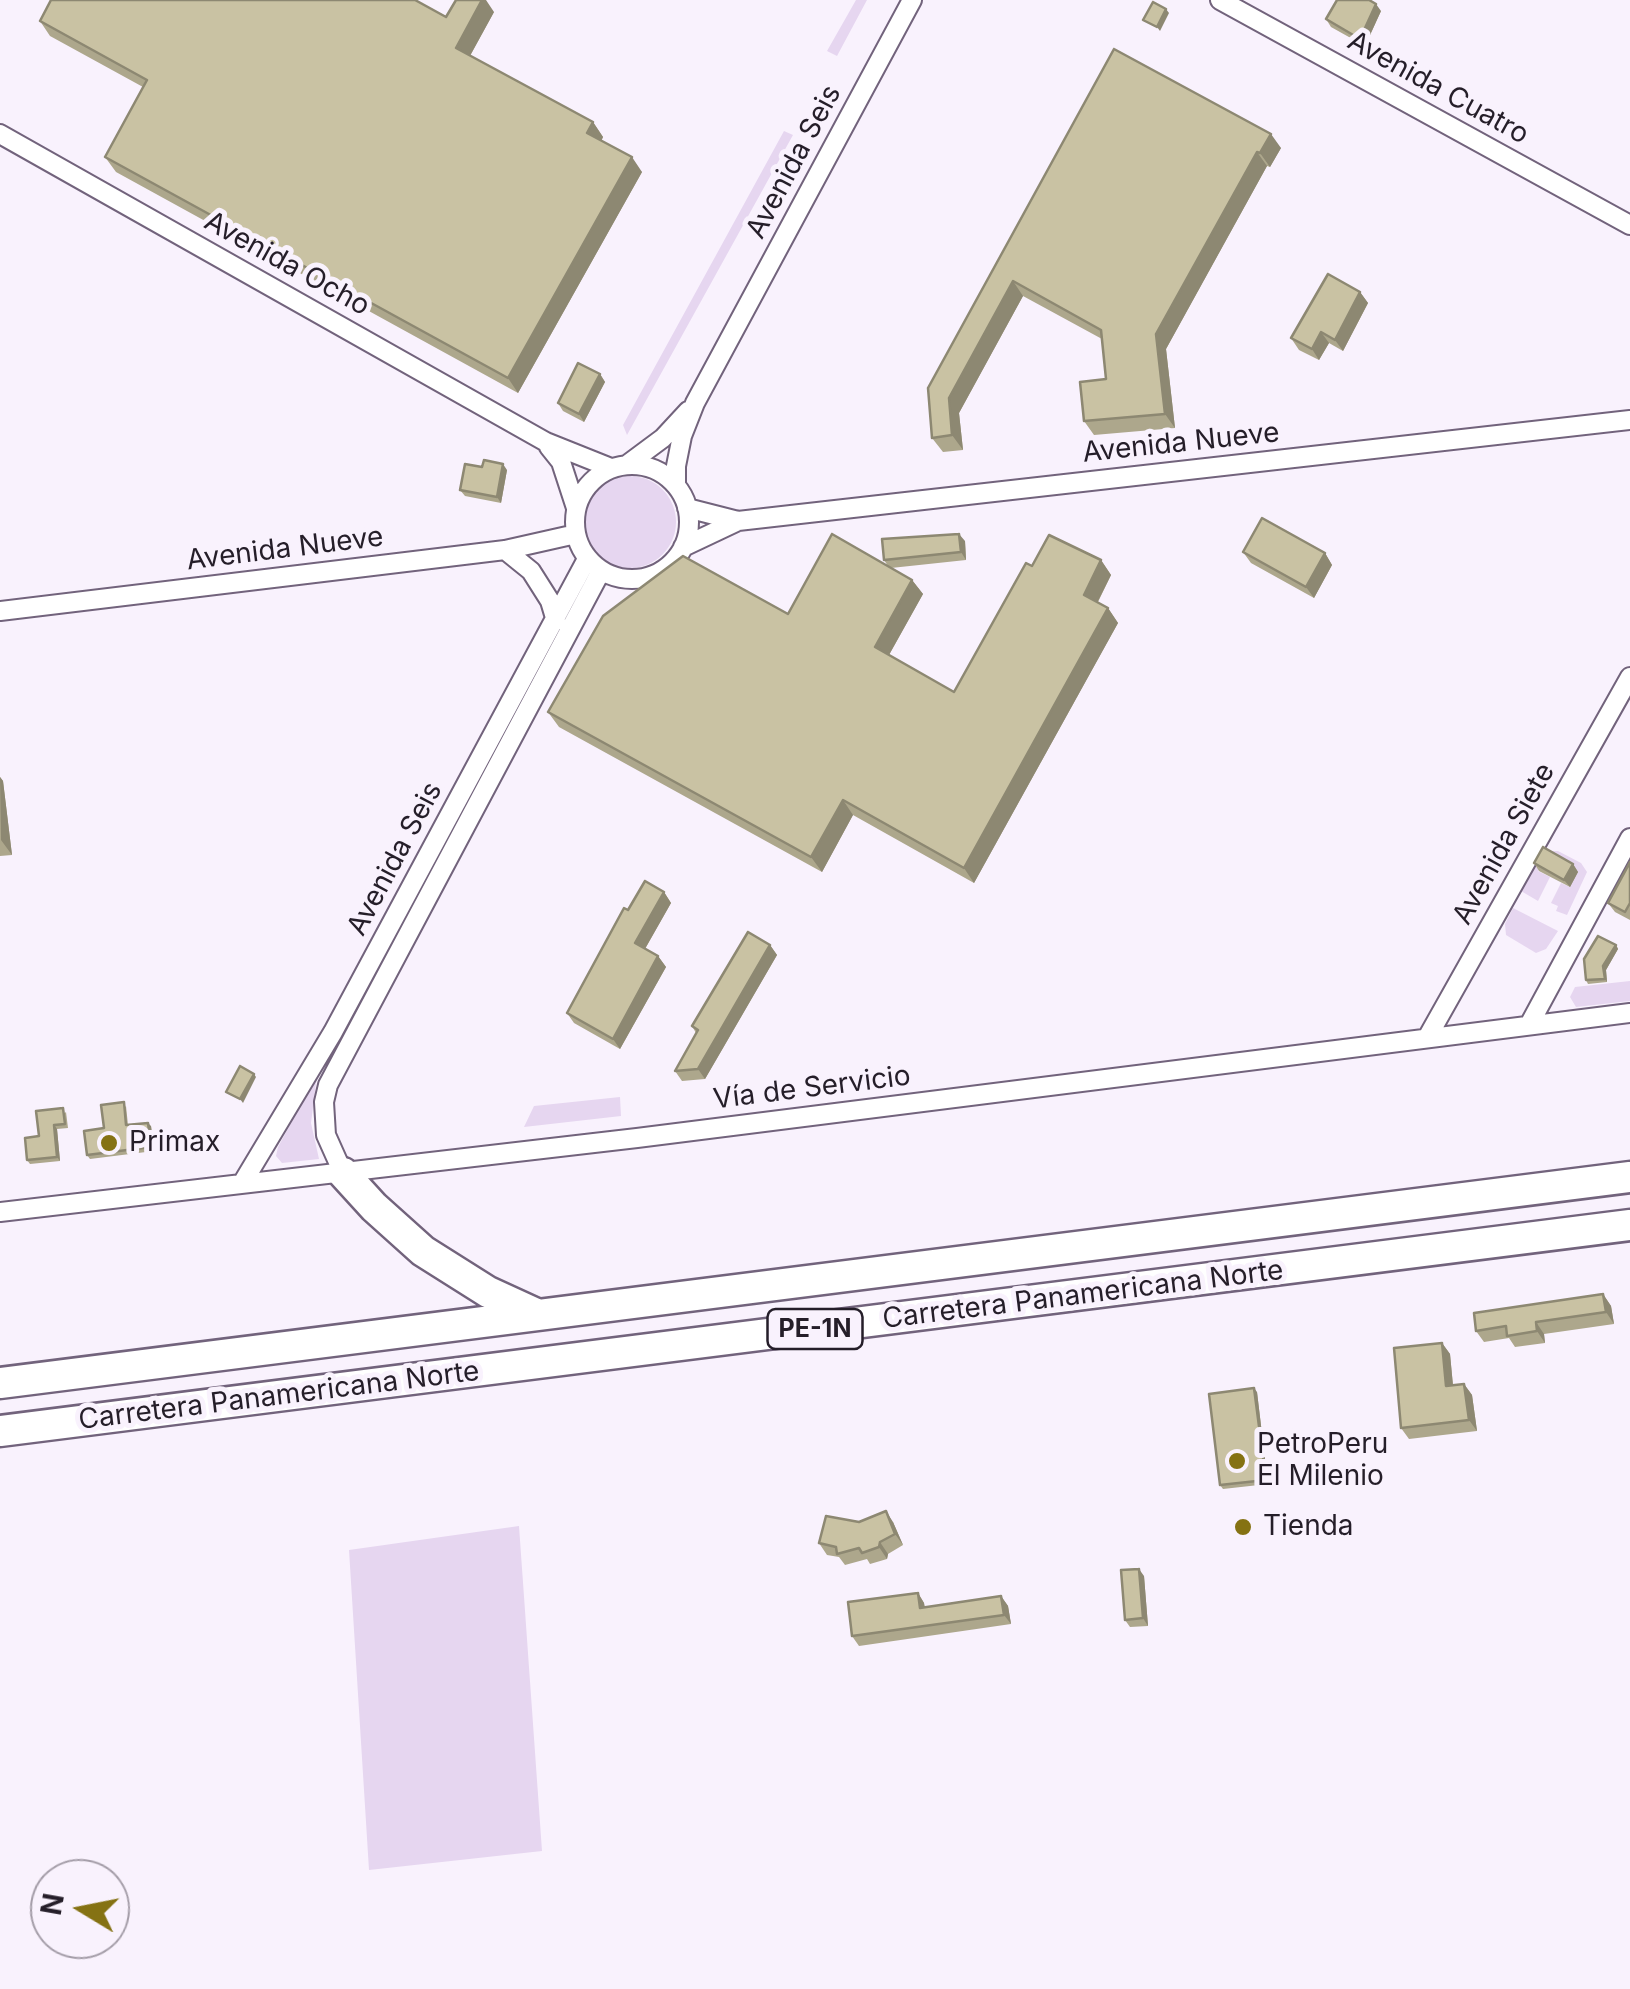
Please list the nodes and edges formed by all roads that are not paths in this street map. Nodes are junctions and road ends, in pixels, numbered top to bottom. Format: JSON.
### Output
{"nodes":[{"id":1,"x":912,"y":0,"type":"edge"},
{"id":2,"x":1220,"y":0,"type":"edge"},
{"id":3,"x":0,"y":134,"type":"edge"},
{"id":4,"x":1630,"y":225,"type":"edge"},
{"id":5,"x":695,"y":403,"type":"junction"},
{"id":6,"x":1630,"y":420,"type":"edge"},
{"id":7,"x":546,"y":442,"type":"junction"},
{"id":8,"x":620,"y":466,"type":"junction"},
{"id":9,"x":676,"y":485,"type":"junction"},
{"id":10,"x":576,"y":508,"type":"junction"},
{"id":11,"x":687,"y":508,"type":"junction"},
{"id":12,"x":738,"y":521,"type":"junction"},
{"id":13,"x":576,"y":534,"type":"junction"},
{"id":14,"x":683,"y":547,"type":"junction"},
{"id":15,"x":505,"y":550,"type":"junction"},
{"id":16,"x":594,"y":565,"type":"junction"},
{"id":17,"x":0,"y":610,"type":"edge"},
{"id":18,"x":555,"y":619,"type":"junction"},
{"id":19,"x":561,"y":643,"type":"junction"},
{"id":20,"x":1630,"y":677,"type":"edge"},
{"id":21,"x":1630,"y":838,"type":"edge"},
{"id":22,"x":1630,"y":1013,"type":"edge"},
{"id":23,"x":1529,"y":1024,"type":"junction"},
{"id":24,"x":1426,"y":1038,"type":"junction"},
{"id":25,"x":343,"y":1173,"type":"junction"},
{"id":26,"x":1630,"y":1177,"type":"edge"},
{"id":27,"x":244,"y":1182,"type":"junction"},
{"id":28,"x":0,"y":1212,"type":"edge"},
{"id":29,"x":1630,"y":1224,"type":"edge"},
{"id":30,"x":820,"y":1280,"type":"junction"},
{"id":31,"x":539,"y":1315,"type":"junction"},
{"id":32,"x":828,"y":1328,"type":"junction"},
{"id":33,"x":0,"y":1383,"type":"edge"},
{"id":34,"x":0,"y":1431,"type":"edge"}],
"edges":[{"from":1,"to":5,"type":"street","name":"Avenida Seis"},
{"from":2,"to":4,"type":"street","name":"Avenida Cuatro"},
{"from":3,"to":7,"type":"street","name":"Avenida Ocho"},
{"from":5,"to":8,"type":"street","name":"Avenida Seis"},
{"from":5,"to":9,"type":"street","name":"Avenida Seis"},
{"from":6,"to":12,"type":"street","name":"Avenida Nueve"},
{"from":7,"to":8,"type":"street","name":"Avenida Ocho"},
{"from":7,"to":10,"type":"street"},
{"from":8,"to":9,"type":"street"},
{"from":8,"to":10,"type":"street"},
{"from":9,"to":11,"type":"street"},
{"from":10,"to":13,"type":"street"},
{"from":11,"to":12,"type":"street","name":"Avenida Nueve"},
{"from":11,"to":14,"type":"street"},
{"from":12,"to":14,"type":"street","name":"Avenida Nueve"},
{"from":13,"to":15,"type":"street","name":"Avenida Nueve"},
{"from":13,"to":16,"type":"street"},
{"from":14,"to":16,"type":"street"},
{"from":15,"to":17,"type":"street","name":"Avenida Nueve"},
{"from":15,"to":18,"type":"street"},
{"from":16,"to":18,"type":"street","name":"Avenida Seis"},
{"from":16,"to":19,"type":"street","name":"Avenida Seis"},
{"from":18,"to":19,"type":"street"},
{"from":18,"to":27,"type":"street","name":"Avenida Seis"},
{"from":19,"to":25,"type":"street","name":"Avenida Seis"},
{"from":20,"to":24,"type":"street","name":"Avenida Siete"},
{"from":21,"to":23,"type":"street"},
{"from":22,"to":23,"type":"street","name":"Vía de Servicio"},
{"from":23,"to":24,"type":"street","name":"Vía de Servicio"},
{"from":24,"to":25,"type":"street","name":"Vía de Servicio"},
{"from":25,"to":27,"type":"street","name":"Vía de Servicio"},
{"from":25,"to":31,"type":"highway"},
{"from":26,"to":30,"type":"highway","name":"Carretera Panamericana Norte","number":"PE-1N"},
{"from":27,"to":28,"type":"street","name":"Vía de Servicio"},
{"from":29,"to":32,"type":"highway","name":"Carretera Panamericana Norte","number":"PE-1N"},
{"from":30,"to":31,"type":"highway","name":"Carretera Panamericana Norte","number":"PE-1N"},
{"from":30,"to":32,"type":"highway"},
{"from":31,"to":33,"type":"highway","name":"Carretera Panamericana Norte","number":"PE-1N"},
{"from":32,"to":34,"type":"highway","name":"Carretera Panamericana Norte","number":"PE-1N"}]}
